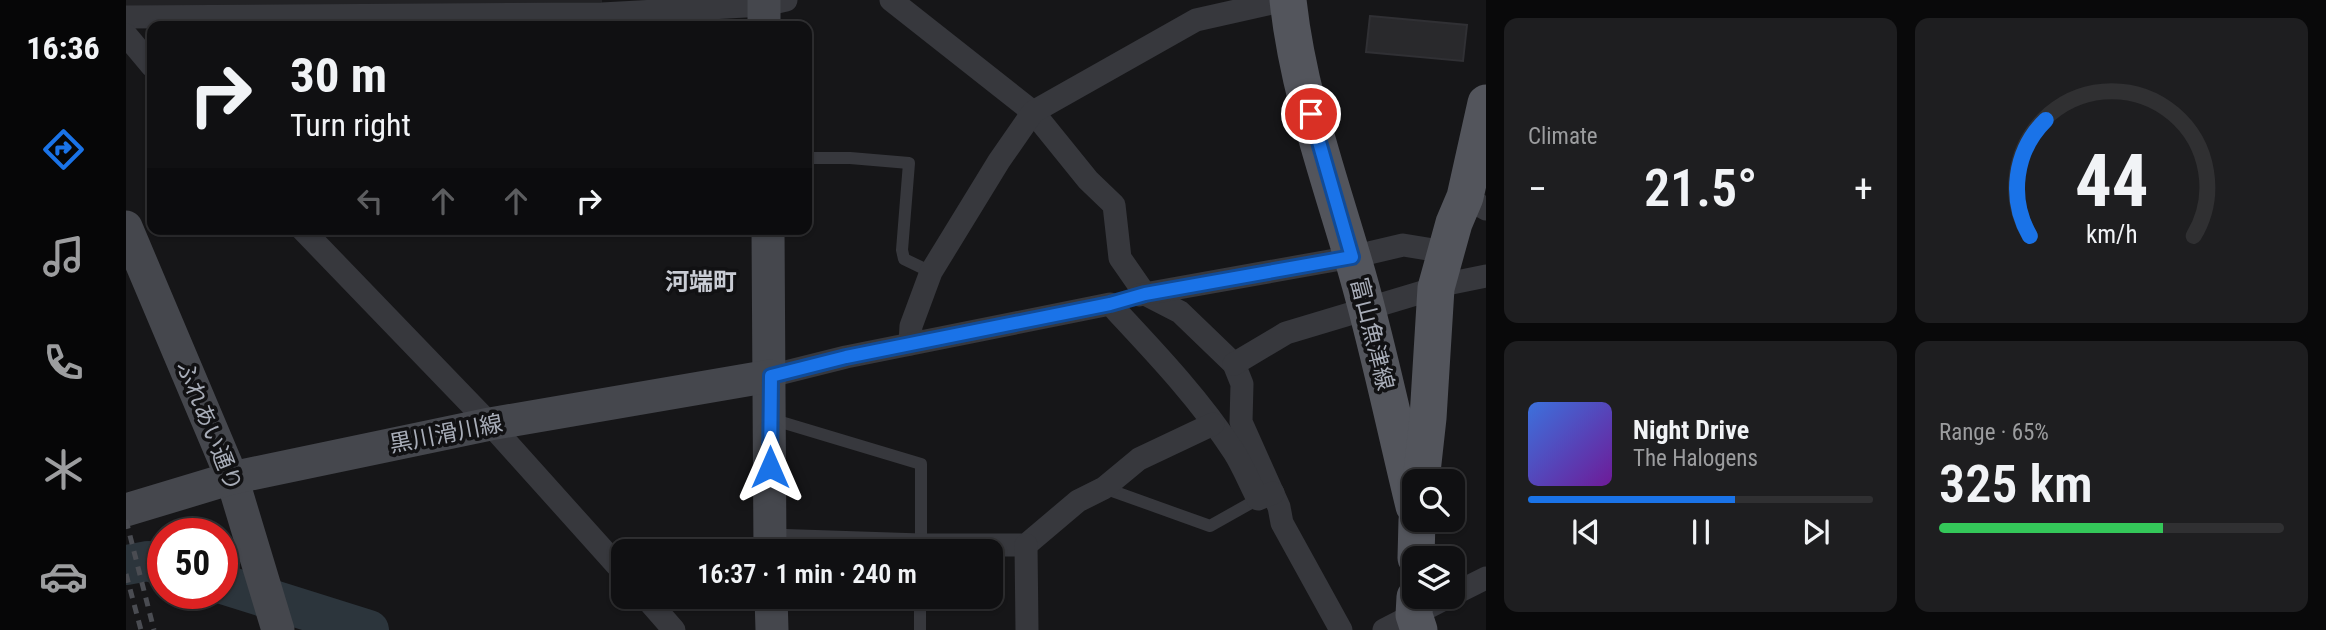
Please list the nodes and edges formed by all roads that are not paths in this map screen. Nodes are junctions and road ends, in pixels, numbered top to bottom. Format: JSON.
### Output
{"nodes":[{"id":1,"x":891,"y":0,"type":"edge"},
{"id":2,"x":1287,"y":0,"type":"edge"},
{"id":3,"x":769,"y":8,"type":"edge"},
{"id":4,"x":126,"y":17,"type":"edge"},
{"id":5,"x":612,"y":20,"type":"edge"},
{"id":6,"x":126,"y":35,"type":"edge"},
{"id":7,"x":147,"y":60,"type":"edge"},
{"id":8,"x":1486,"y":103,"type":"edge"},
{"id":9,"x":1033,"y":113,"type":"junction"},
{"id":10,"x":812,"y":158,"type":"edge"},
{"id":11,"x":1475,"y":203,"type":"edge"},
{"id":12,"x":126,"y":227,"type":"edge"},
{"id":13,"x":308,"y":235,"type":"edge"},
{"id":14,"x":768,"y":235,"type":"edge"},
{"id":15,"x":1352,"y":257,"type":"junction"},
{"id":16,"x":931,"y":272,"type":"junction"},
{"id":17,"x":1440,"y":275,"type":"junction"},
{"id":18,"x":1486,"y":276,"type":"edge"},
{"id":19,"x":1145,"y":294,"type":"junction"},
{"id":20,"x":1110,"y":304,"type":"junction"},
{"id":21,"x":1367,"y":310,"type":"junction"},
{"id":22,"x":910,"y":344,"type":"junction"},
{"id":23,"x":1234,"y":364,"type":"junction"},
{"id":24,"x":771,"y":376,"type":"junction"},
{"id":25,"x":770,"y":419,"type":"junction"},
{"id":26,"x":491,"y":424,"type":"junction"},
{"id":27,"x":1213,"y":424,"type":"junction"},
{"id":28,"x":1405,"y":469,"type":"edge"},
{"id":29,"x":1422,"y":469,"type":"edge"},
{"id":30,"x":232,"y":478,"type":"junction"},
{"id":31,"x":1104,"y":488,"type":"junction"},
{"id":32,"x":1266,"y":496,"type":"junction"},
{"id":33,"x":126,"y":510,"type":"edge"},
{"id":34,"x":770,"y":539,"type":"edge"},
{"id":35,"x":921,"y":539,"type":"edge"},
{"id":36,"x":1026,"y":545,"type":"junction"},
{"id":37,"x":1003,"y":546,"type":"edge"},
{"id":38,"x":611,"y":559,"type":"edge"},
{"id":39,"x":1486,"y":578,"type":"edge"},
{"id":40,"x":1465,"y":588,"type":"edge"},
{"id":41,"x":656,"y":609,"type":"edge"},
{"id":42,"x":771,"y":609,"type":"edge"},
{"id":43,"x":920,"y":609,"type":"edge"},
{"id":44,"x":1425,"y":609,"type":"edge"},
{"id":45,"x":1408,"y":618,"type":"edge"},
{"id":46,"x":278,"y":630,"type":"edge"},
{"id":47,"x":674,"y":630,"type":"edge"},
{"id":48,"x":772,"y":630,"type":"edge"},
{"id":49,"x":920,"y":630,"type":"edge"},
{"id":50,"x":1027,"y":630,"type":"edge"},
{"id":51,"x":1341,"y":630,"type":"edge"}],
"edges":[{"from":1,"to":9,"type":"street"},
{"from":2,"to":9,"type":"street"},
{"from":2,"to":15,"type":"main road","name":"富山魚津線"},
{"from":3,"to":5,"type":"street"},
{"from":4,"to":5,"type":"street"},
{"from":6,"to":7,"type":"street"},
{"from":8,"to":11,"type":"main road","name":"富山魚津線"},
{"from":9,"to":16,"type":"street"},
{"from":9,"to":19,"type":"street"},
{"from":10,"to":16,"type":"lane"},
{"from":11,"to":17,"type":"main road","name":"富山魚津線"},
{"from":12,"to":30,"type":"main road","name":"ふれあい通り"},
{"from":13,"to":26,"type":"street"},
{"from":14,"to":24,"type":"main road"},
{"from":15,"to":17,"type":"street"},
{"from":15,"to":19,"type":"street"},
{"from":15,"to":21,"type":"main road","name":"富山魚津線"},
{"from":16,"to":22,"type":"street"},
{"from":17,"to":18,"type":"street"},
{"from":17,"to":21,"type":"street"},
{"from":17,"to":29,"type":"main road","name":"富山魚津線"},
{"from":19,"to":20,"type":"street"},
{"from":19,"to":23,"type":"street"},
{"from":20,"to":22,"type":"street"},
{"from":20,"to":27,"type":"street"},
{"from":21,"to":23,"type":"street"},
{"from":21,"to":28,"type":"main road","name":"富山魚津線"},
{"from":22,"to":24,"type":"street"},
{"from":23,"to":32,"type":"street"},
{"from":24,"to":25,"type":"main road"},
{"from":24,"to":26,"type":"main road","name":"黒川滑川線"},
{"from":25,"to":34,"type":"main road"},
{"from":25,"to":35,"type":"lane"},
{"from":26,"to":30,"type":"main road","name":"黒川滑川線"},
{"from":26,"to":38,"type":"street"},
{"from":27,"to":31,"type":"street"},
{"from":27,"to":32,"type":"street"},
{"from":30,"to":33,"type":"main road","name":"黒川滑川線"},
{"from":30,"to":46,"type":"main road","name":"ふれあい通り"},
{"from":31,"to":32,"type":"lane"},
{"from":31,"to":36,"type":"street"},
{"from":32,"to":51,"type":"street"},
{"from":36,"to":37,"type":"street"},
{"from":36,"to":50,"type":"street"},
{"from":39,"to":40,"type":"street"},
{"from":41,"to":47,"type":"street"},
{"from":42,"to":48,"type":"main road"},
{"from":43,"to":49,"type":"lane"},
{"from":44,"to":45,"type":"street"}]}
